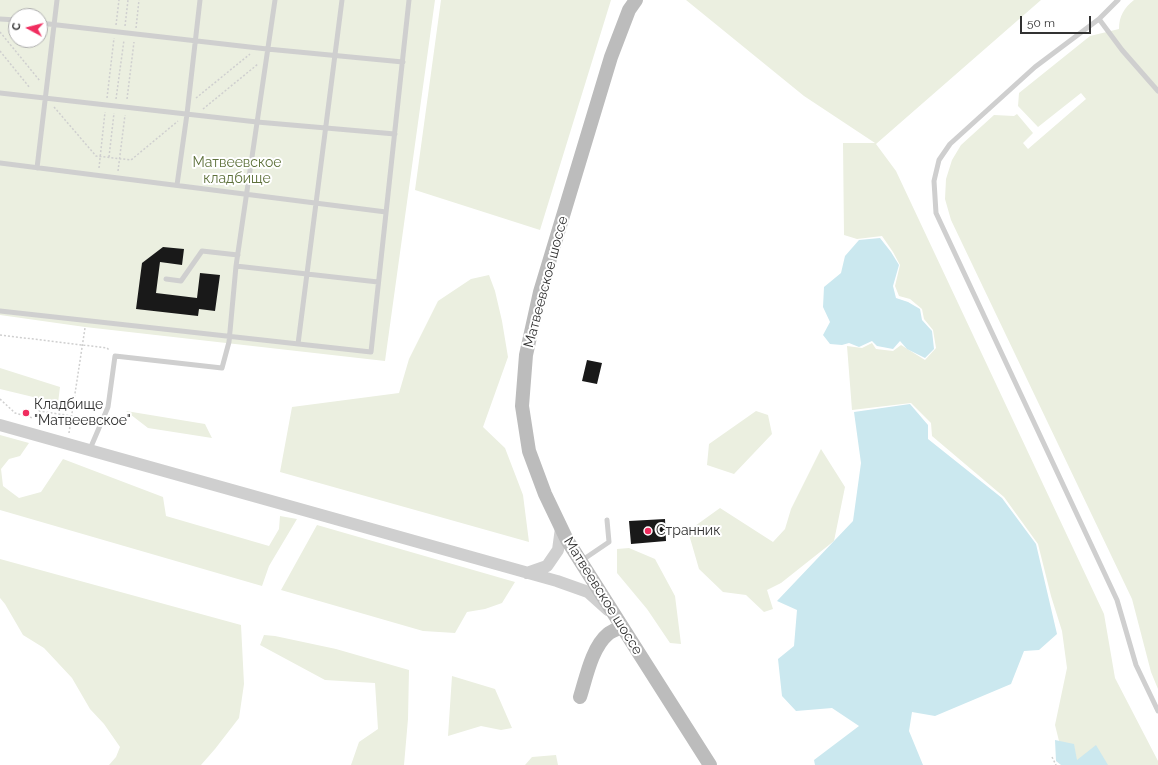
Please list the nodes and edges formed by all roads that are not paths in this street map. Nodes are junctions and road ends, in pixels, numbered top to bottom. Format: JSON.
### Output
{"nodes":[{"id":1,"x":57,"y":0,"type":"edge"},
{"id":2,"x":200,"y":0,"type":"edge"},
{"id":3,"x":275,"y":0,"type":"edge"},
{"id":4,"x":342,"y":0,"type":"edge"},
{"id":5,"x":410,"y":0,"type":"edge"},
{"id":6,"x":636,"y":0,"type":"edge"},
{"id":7,"x":1118,"y":0,"type":"edge"},
{"id":8,"x":1099,"y":19,"type":"junction"},
{"id":9,"x":48,"y":24,"type":"edge"},
{"id":10,"x":54,"y":25,"type":"junction"},
{"id":11,"x":194,"y":41,"type":"junction"},
{"id":12,"x":267,"y":49,"type":"junction"},
{"id":13,"x":335,"y":56,"type":"junction"},
{"id":14,"x":403,"y":62,"type":"junction"},
{"id":15,"x":1158,"y":91,"type":"edge"},
{"id":16,"x":0,"y":93,"type":"edge"},
{"id":17,"x":46,"y":98,"type":"junction"},
{"id":18,"x":187,"y":114,"type":"junction"},
{"id":19,"x":257,"y":122,"type":"junction"},
{"id":20,"x":326,"y":128,"type":"junction"},
{"id":21,"x":395,"y":134,"type":"junction"},
{"id":22,"x":0,"y":163,"type":"edge"},
{"id":23,"x":37,"y":168,"type":"junction"},
{"id":24,"x":177,"y":185,"type":"junction"},
{"id":25,"x":247,"y":194,"type":"junction"},
{"id":26,"x":317,"y":203,"type":"junction"},
{"id":27,"x":386,"y":212,"type":"junction"},
{"id":28,"x":238,"y":255,"type":"junction"},
{"id":29,"x":236,"y":266,"type":"junction"},
{"id":30,"x":307,"y":274,"type":"junction"},
{"id":31,"x":166,"y":279,"type":"dead end"},
{"id":32,"x":378,"y":282,"type":"junction"},
{"id":33,"x":0,"y":311,"type":"edge"},
{"id":34,"x":229,"y":337,"type":"junction"},
{"id":35,"x":298,"y":344,"type":"junction"},
{"id":36,"x":0,"y":424,"type":"edge"},
{"id":37,"x":90,"y":449,"type":"junction"},
{"id":38,"x":607,"y":520,"type":"dead end"},
{"id":39,"x":561,"y":528,"type":"junction"},
{"id":40,"x":580,"y":562,"type":"junction"},
{"id":41,"x":527,"y":572,"type":"junction"},
{"id":42,"x":618,"y":621,"type":"junction"},
{"id":43,"x":580,"y":697,"type":"dead end"},
{"id":44,"x":1158,"y":711,"type":"edge"},
{"id":45,"x":710,"y":765,"type":"edge"}],
"edges":[{"from":1,"to":10,"type":"lane"},
{"from":2,"to":11,"type":"lane"},
{"from":3,"to":12,"type":"lane"},
{"from":4,"to":13,"type":"lane"},
{"from":5,"to":14,"type":"lane"},
{"from":6,"to":39,"type":"main road","name":"Матвеевское шоссе"},
{"from":7,"to":8,"type":"lane"},
{"from":8,"to":15,"type":"lane"},
{"from":8,"to":44,"type":"lane"},
{"from":9,"to":10,"type":"lane"},
{"from":10,"to":11,"type":"lane"},
{"from":10,"to":17,"type":"lane"},
{"from":11,"to":12,"type":"lane"},
{"from":11,"to":18,"type":"lane"},
{"from":12,"to":13,"type":"lane"},
{"from":12,"to":19,"type":"lane"},
{"from":13,"to":14,"type":"lane"},
{"from":13,"to":20,"type":"lane"},
{"from":14,"to":21,"type":"lane"},
{"from":16,"to":17,"type":"lane"},
{"from":17,"to":18,"type":"lane"},
{"from":17,"to":23,"type":"lane"},
{"from":18,"to":19,"type":"lane"},
{"from":18,"to":24,"type":"lane"},
{"from":19,"to":20,"type":"lane"},
{"from":19,"to":25,"type":"lane"},
{"from":20,"to":21,"type":"lane"},
{"from":20,"to":26,"type":"lane"},
{"from":21,"to":27,"type":"lane"},
{"from":22,"to":23,"type":"lane"},
{"from":23,"to":24,"type":"lane"},
{"from":24,"to":25,"type":"lane"},
{"from":25,"to":26,"type":"lane"},
{"from":25,"to":28,"type":"lane"},
{"from":26,"to":27,"type":"lane"},
{"from":26,"to":30,"type":"lane"},
{"from":27,"to":32,"type":"lane"},
{"from":28,"to":29,"type":"lane"},
{"from":28,"to":31,"type":"lane"},
{"from":29,"to":30,"type":"lane"},
{"from":29,"to":34,"type":"lane"},
{"from":30,"to":32,"type":"lane"},
{"from":30,"to":35,"type":"lane"},
{"from":32,"to":35,"type":"lane"},
{"from":33,"to":34,"type":"lane"},
{"from":34,"to":35,"type":"lane"},
{"from":34,"to":37,"type":"lane"},
{"from":36,"to":37,"type":"street"},
{"from":37,"to":41,"type":"street"},
{"from":38,"to":40,"type":"lane"},
{"from":39,"to":40,"type":"main road","name":"Матвеевское шоссе"},
{"from":39,"to":41,"type":"street"},
{"from":40,"to":42,"type":"main road","name":"Матвеевское шоссе"},
{"from":41,"to":42,"type":"street"},
{"from":42,"to":43,"type":"main road"},
{"from":42,"to":45,"type":"main road","name":"Матвеевское шоссе"}]}
